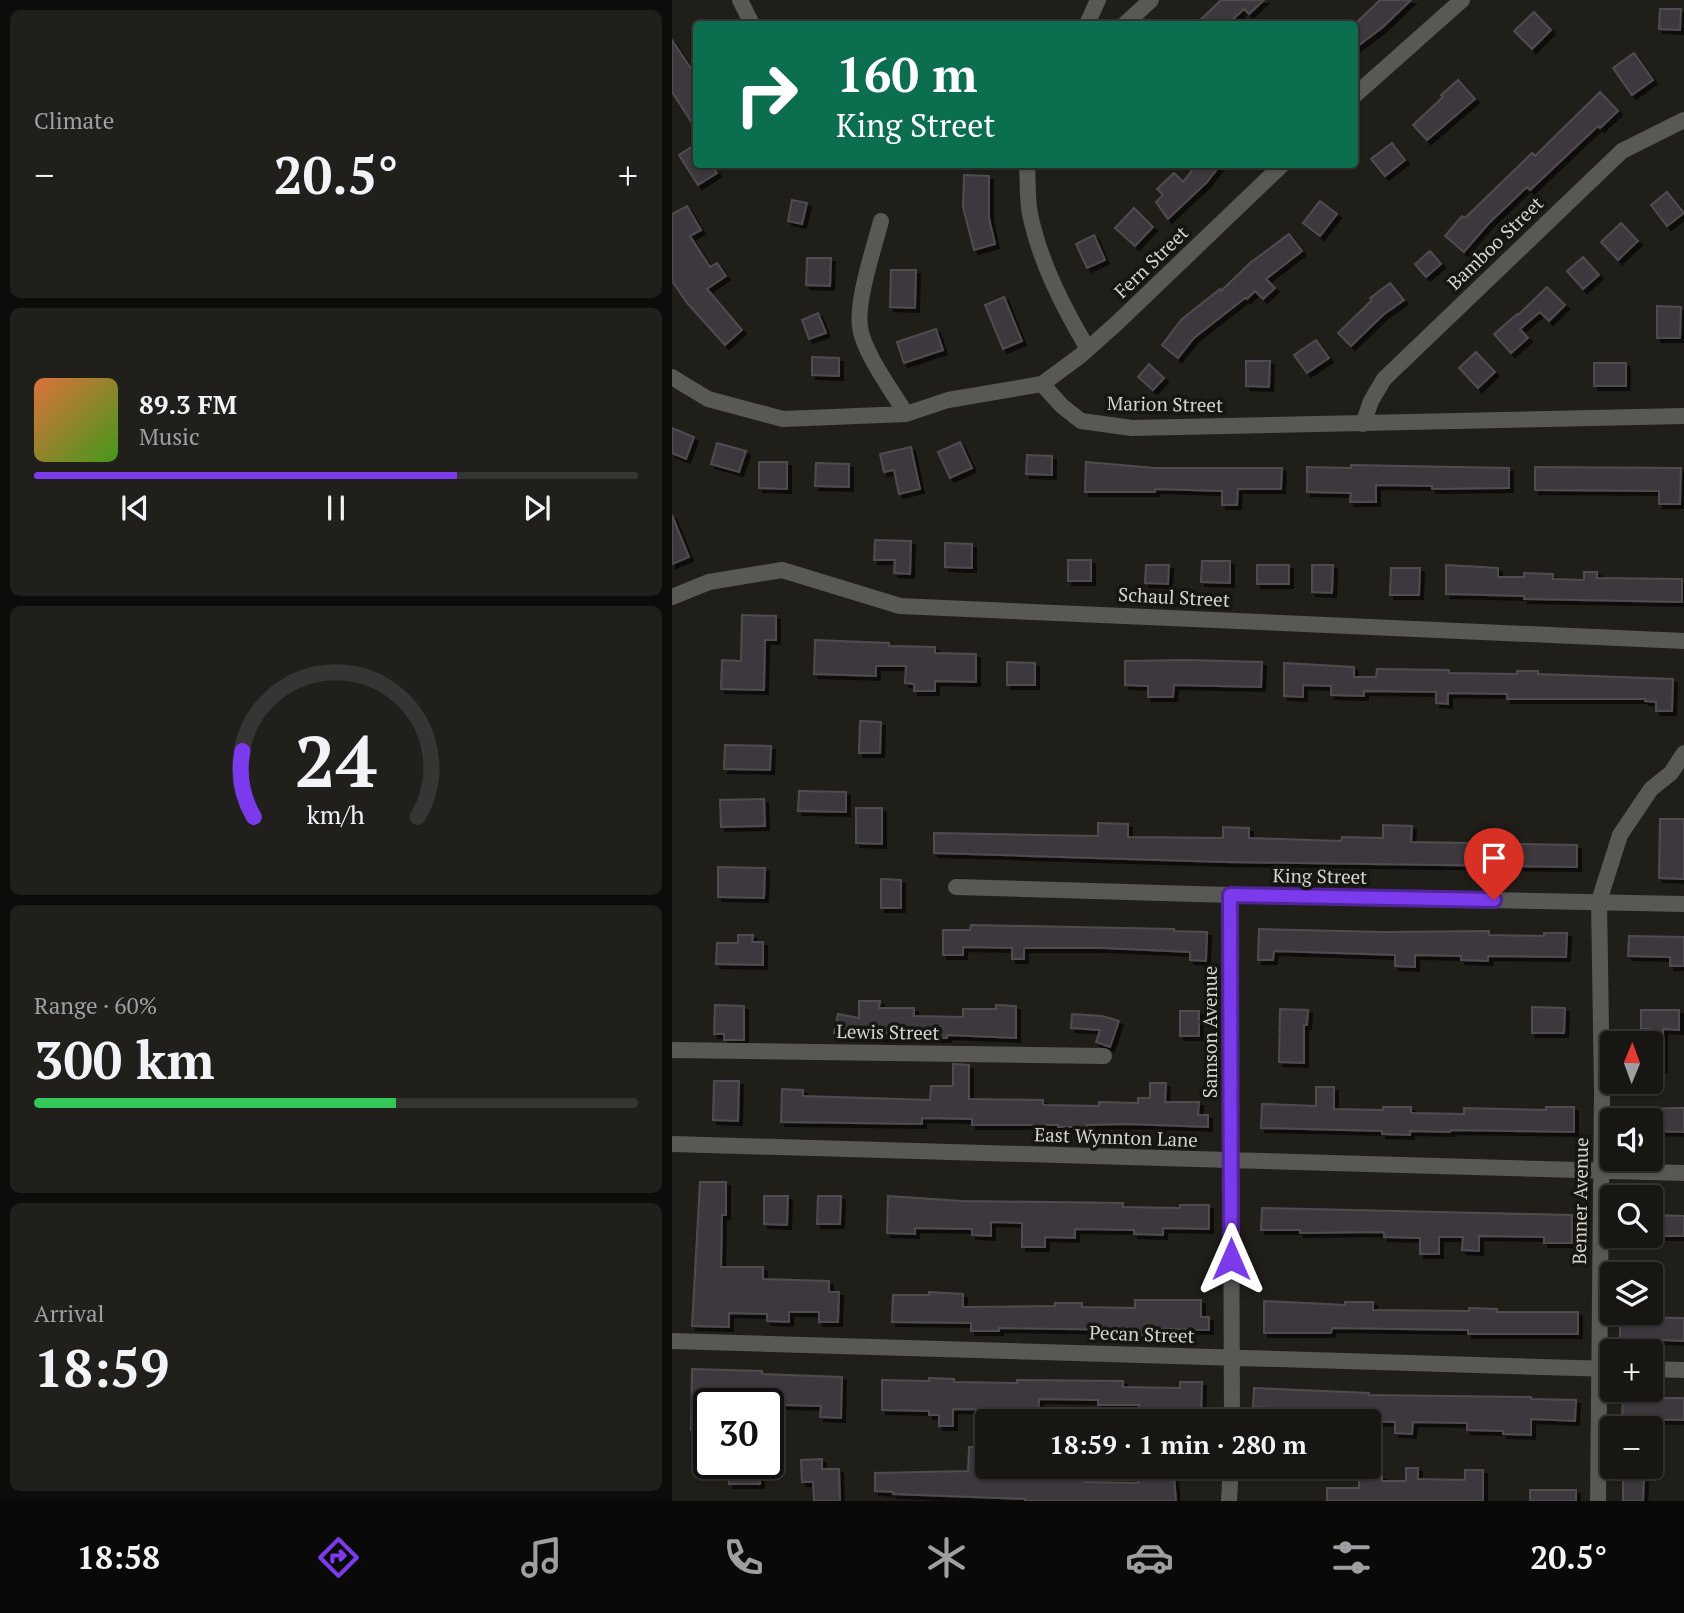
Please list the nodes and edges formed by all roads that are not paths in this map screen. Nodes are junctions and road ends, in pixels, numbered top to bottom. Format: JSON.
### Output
{"nodes":[{"id":1,"x":740,"y":0,"type":"edge"},
{"id":2,"x":1098,"y":0,"type":"edge"},
{"id":3,"x":1151,"y":0,"type":"edge"},
{"id":4,"x":1462,"y":0,"type":"edge"},
{"id":5,"x":750,"y":21,"type":"edge"},
{"id":6,"x":1088,"y":21,"type":"edge"},
{"id":7,"x":1128,"y":21,"type":"edge"},
{"id":8,"x":1358,"y":92,"type":"edge"},
{"id":9,"x":1684,"y":120,"type":"edge"},
{"id":10,"x":1027,"y":168,"type":"edge"},
{"id":11,"x":1279,"y":168,"type":"edge"},
{"id":12,"x":881,"y":221,"type":"dead end"},
{"id":13,"x":1088,"y":349,"type":"junction"},
{"id":14,"x":672,"y":377,"type":"edge"},
{"id":15,"x":1042,"y":384,"type":"junction"},
{"id":16,"x":906,"y":414,"type":"junction"},
{"id":17,"x":1684,"y":416,"type":"edge"},
{"id":18,"x":1363,"y":424,"type":"junction"},
{"id":19,"x":672,"y":597,"type":"edge"},
{"id":20,"x":1684,"y":641,"type":"edge"},
{"id":21,"x":1684,"y":753,"type":"edge"},
{"id":22,"x":956,"y":887,"type":"dead end"},
{"id":23,"x":1230,"y":895,"type":"junction"},
{"id":24,"x":1599,"y":901,"type":"junction"},
{"id":25,"x":1684,"y":904,"type":"edge"},
{"id":26,"x":672,"y":1050,"type":"edge"},
{"id":27,"x":1104,"y":1056,"type":"dead end"},
{"id":28,"x":1601,"y":1108,"type":"edge"},
{"id":29,"x":672,"y":1144,"type":"edge"},
{"id":30,"x":1230,"y":1161,"type":"junction"},
{"id":31,"x":1600,"y":1170,"type":"edge"},
{"id":32,"x":1602,"y":1171,"type":"edge"},
{"id":33,"x":1643,"y":1171,"type":"edge"},
{"id":34,"x":1684,"y":1172,"type":"edge"},
{"id":35,"x":1605,"y":1339,"type":"edge"},
{"id":36,"x":672,"y":1341,"type":"edge"},
{"id":37,"x":1231,"y":1358,"type":"junction"},
{"id":38,"x":1600,"y":1369,"type":"edge"},
{"id":39,"x":1663,"y":1369,"type":"edge"},
{"id":40,"x":1684,"y":1370,"type":"edge"},
{"id":41,"x":1603,"y":1402,"type":"edge"},
{"id":42,"x":1232,"y":1409,"type":"edge"},
{"id":43,"x":1230,"y":1479,"type":"edge"},
{"id":44,"x":1229,"y":1501,"type":"edge"},
{"id":45,"x":1598,"y":1501,"type":"edge"}],
"edges":[{"from":1,"to":5,"type":"street"},
{"from":2,"to":6,"type":"street"},
{"from":3,"to":7,"type":"street"},
{"from":4,"to":8,"type":"street"},
{"from":9,"to":18,"type":"street","name":"Bamboo Street"},
{"from":10,"to":13,"type":"street"},
{"from":11,"to":13,"type":"street","name":"Fern Street"},
{"from":12,"to":16,"type":"street"},
{"from":13,"to":15,"type":"street","name":"Fern Street"},
{"from":14,"to":16,"type":"street"},
{"from":15,"to":16,"type":"street"},
{"from":15,"to":18,"type":"street","name":"Marion Street"},
{"from":17,"to":18,"type":"street","name":"Marion Street"},
{"from":19,"to":20,"type":"street","name":"Schaul Street"},
{"from":21,"to":24,"type":"street","name":"Benner Avenue"},
{"from":22,"to":23,"type":"street","name":"King Street"},
{"from":23,"to":24,"type":"street","name":"King Street"},
{"from":23,"to":30,"type":"street","name":"Samson Avenue"},
{"from":24,"to":25,"type":"street","name":"King Street"},
{"from":24,"to":28,"type":"street","name":"Benner Avenue"},
{"from":26,"to":27,"type":"street","name":"Lewis Street"},
{"from":29,"to":30,"type":"street","name":"East Wynnton Lane"},
{"from":30,"to":31,"type":"street","name":"East Wynnton Lane"},
{"from":30,"to":37,"type":"street","name":"Samson Avenue"},
{"from":32,"to":35,"type":"street","name":"Benner Avenue"},
{"from":33,"to":34,"type":"street","name":"East Wynnton Lane"},
{"from":36,"to":37,"type":"street","name":"Pecan Street"},
{"from":37,"to":38,"type":"street","name":"Pecan Street"},
{"from":37,"to":42,"type":"street","name":"Samson Avenue"},
{"from":39,"to":40,"type":"street"},
{"from":41,"to":45,"type":"street","name":"Benner Avenue"},
{"from":43,"to":44,"type":"street"}]}
